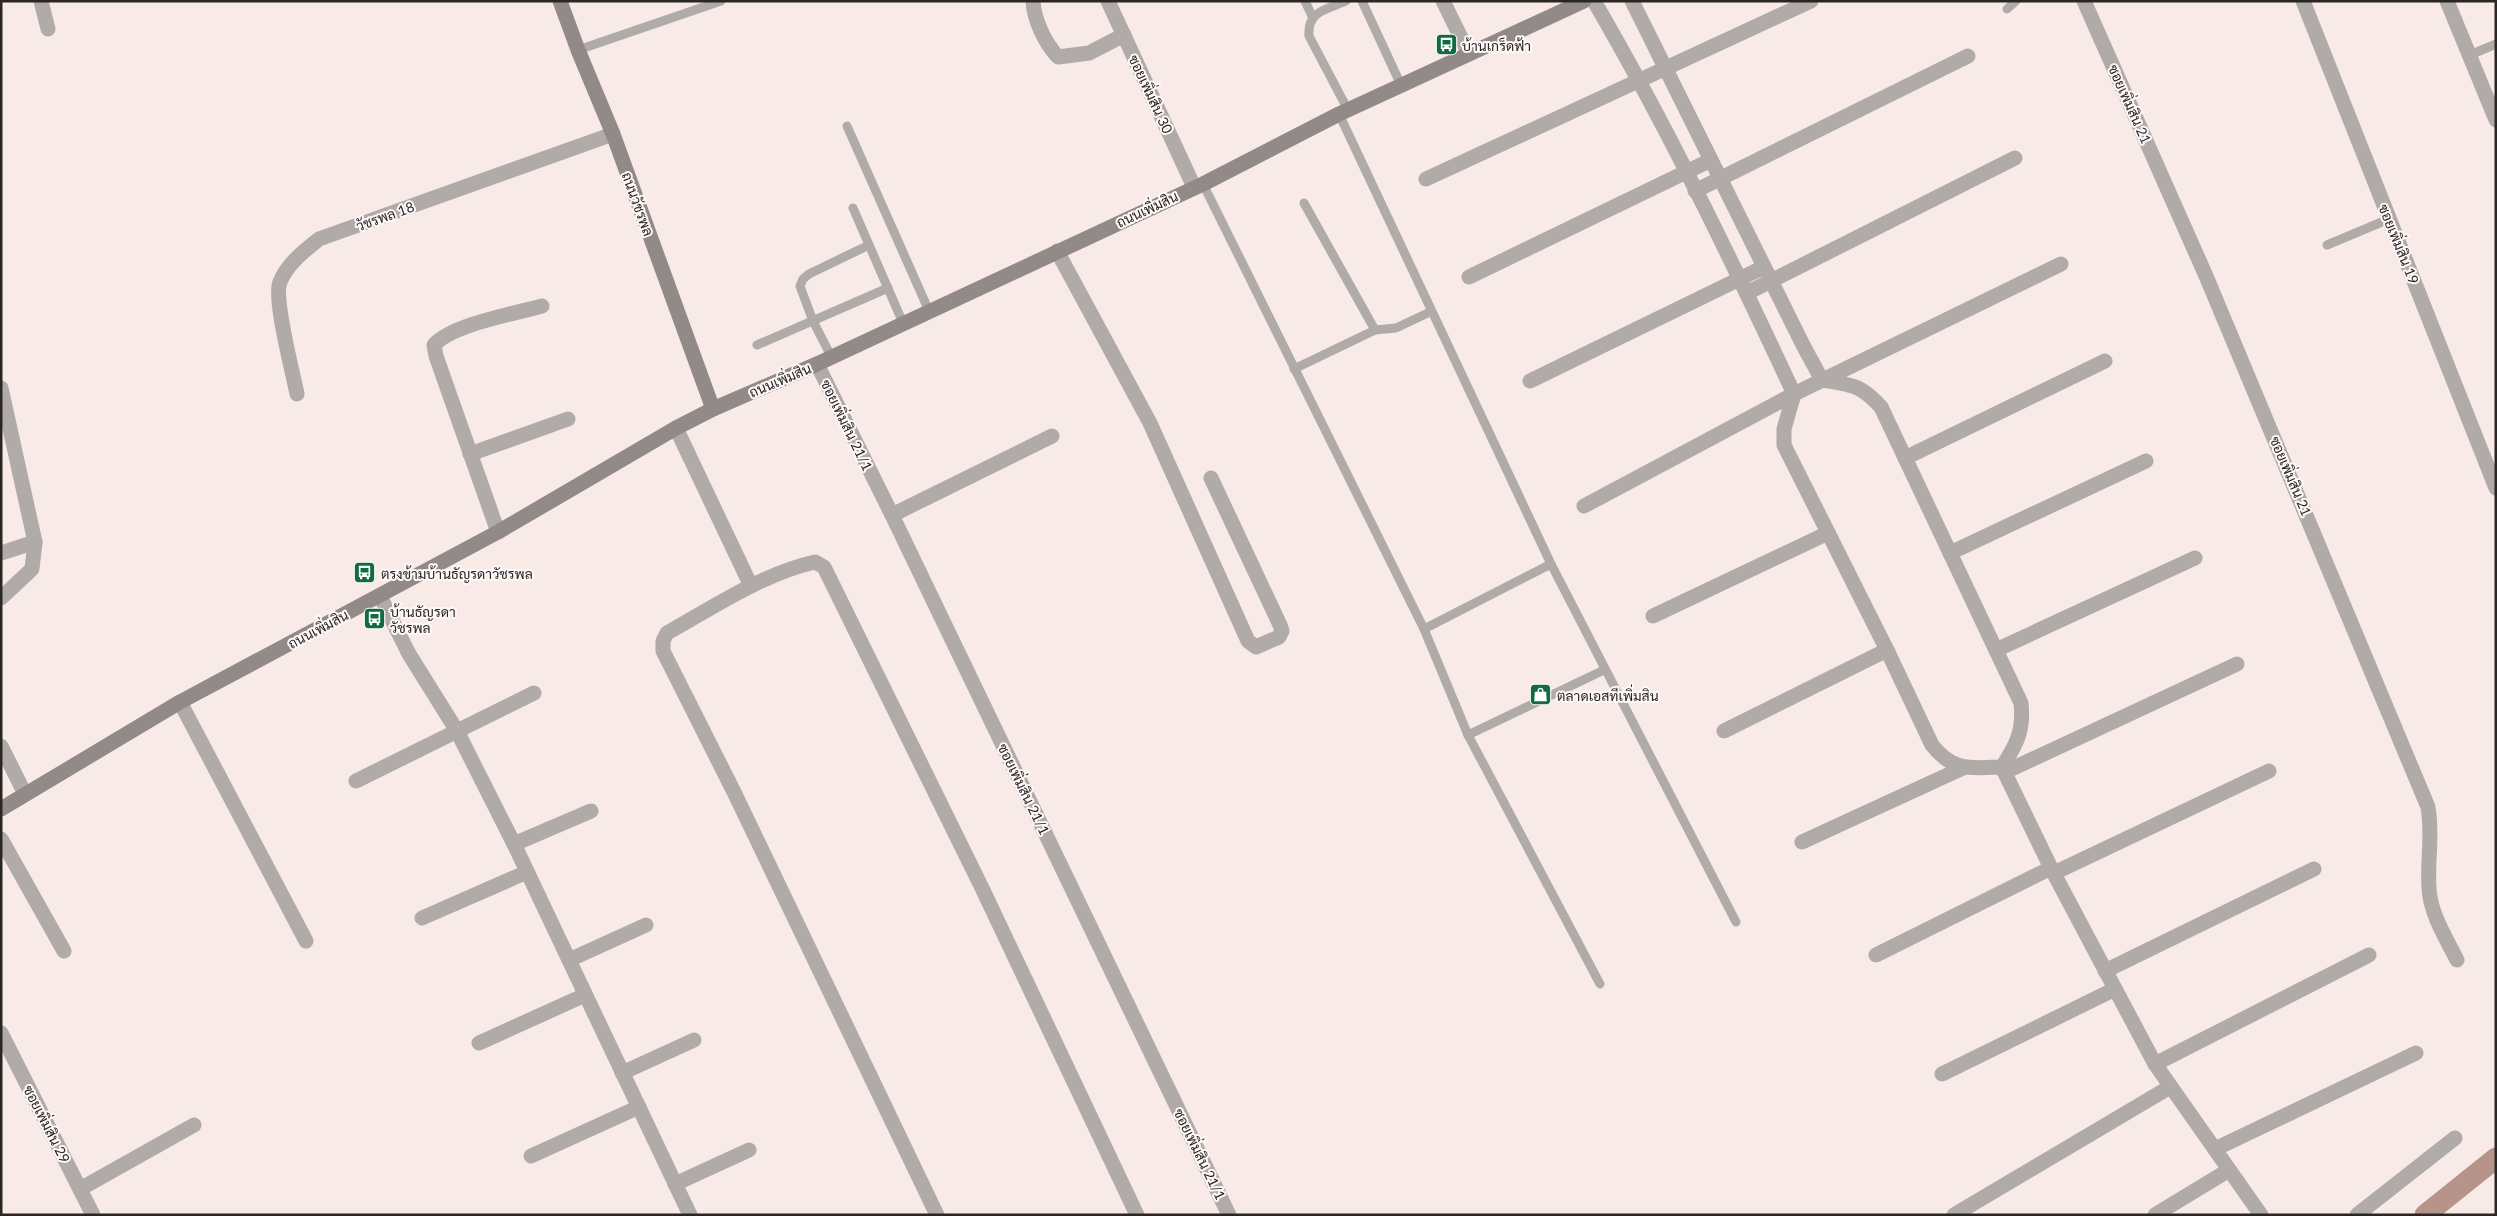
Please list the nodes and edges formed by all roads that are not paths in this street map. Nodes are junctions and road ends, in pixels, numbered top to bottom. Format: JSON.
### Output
{"nodes":[{"id":1,"x":41,"y":1,"type":"edge"},
{"id":2,"x":560,"y":1,"type":"edge"},
{"id":3,"x":721,"y":1,"type":"edge"},
{"id":4,"x":1033,"y":1,"type":"edge"},
{"id":5,"x":1108,"y":1,"type":"edge"},
{"id":6,"x":1305,"y":1,"type":"edge"},
{"id":7,"x":1346,"y":1,"type":"edge"},
{"id":8,"x":1362,"y":1,"type":"edge"},
{"id":9,"x":1443,"y":1,"type":"edge"},
{"id":10,"x":1584,"y":1,"type":"edge"},
{"id":11,"x":1594,"y":1,"type":"edge"},
{"id":12,"x":1632,"y":1,"type":"edge"},
{"id":13,"x":1810,"y":1,"type":"edge"},
{"id":14,"x":2016,"y":1,"type":"edge"},
{"id":15,"x":2084,"y":1,"type":"edge"},
{"id":16,"x":2303,"y":1,"type":"edge"},
{"id":17,"x":2448,"y":1,"type":"edge"},
{"id":18,"x":2007,"y":9,"type":"dead end"},
{"id":19,"x":1312,"y":16,"type":"junction"},
{"id":20,"x":48,"y":29,"type":"dead end"},
{"id":21,"x":1124,"y":35,"type":"junction"},
{"id":22,"x":2496,"y":44,"type":"edge"},
{"id":23,"x":578,"y":50,"type":"junction"},
{"id":24,"x":1469,"y":54,"type":"junction"},
{"id":25,"x":2470,"y":55,"type":"junction"},
{"id":26,"x":1968,"y":56,"type":"dead end"},
{"id":27,"x":1666,"y":68,"type":"junction"},
{"id":28,"x":1638,"y":81,"type":"junction"},
{"id":29,"x":1401,"y":85,"type":"junction"},
{"id":30,"x":1343,"y":112,"type":"junction"},
{"id":31,"x":2496,"y":120,"type":"edge"},
{"id":32,"x":847,"y":126,"type":"dead end"},
{"id":33,"x":613,"y":134,"type":"junction"},
{"id":34,"x":2015,"y":158,"type":"dead end"},
{"id":35,"x":1711,"y":160,"type":"junction"},
{"id":36,"x":1685,"y":172,"type":"junction"},
{"id":37,"x":1426,"y":179,"type":"dead end"},
{"id":38,"x":1721,"y":179,"type":"junction"},
{"id":39,"x":1199,"y":185,"type":"junction"},
{"id":40,"x":1695,"y":192,"type":"junction"},
{"id":41,"x":1304,"y":203,"type":"dead end"},
{"id":42,"x":853,"y":208,"type":"dead end"},
{"id":43,"x":2389,"y":219,"type":"junction"},
{"id":44,"x":869,"y":245,"type":"junction"},
{"id":45,"x":2327,"y":245,"type":"dead end"},
{"id":46,"x":1057,"y":251,"type":"junction"},
{"id":47,"x":2061,"y":264,"type":"dead end"},
{"id":48,"x":1764,"y":266,"type":"junction"},
{"id":49,"x":1469,"y":277,"type":"dead end"},
{"id":50,"x":1771,"y":281,"type":"junction"},
{"id":51,"x":1743,"y":286,"type":"junction"},
{"id":52,"x":888,"y":288,"type":"junction"},
{"id":53,"x":542,"y":306,"type":"dead end"},
{"id":54,"x":929,"y":310,"type":"junction"},
{"id":55,"x":1430,"y":312,"type":"junction"},
{"id":56,"x":813,"y":322,"type":"junction"},
{"id":57,"x":903,"y":323,"type":"junction"},
{"id":58,"x":1374,"y":330,"type":"junction"},
{"id":59,"x":757,"y":345,"type":"dead end"},
{"id":60,"x":832,"y":356,"type":"junction"},
{"id":61,"x":2106,"y":361,"type":"dead end"},
{"id":62,"x":817,"y":364,"type":"junction"},
{"id":63,"x":1294,"y":369,"type":"junction"},
{"id":64,"x":1822,"y":380,"type":"junction"},
{"id":65,"x":1530,"y":382,"type":"dead end"},
{"id":66,"x":1,"y":388,"type":"edge"},
{"id":67,"x":298,"y":394,"type":"dead end"},
{"id":68,"x":1794,"y":394,"type":"junction"},
{"id":69,"x":712,"y":409,"type":"junction"},
{"id":70,"x":568,"y":418,"type":"dead end"},
{"id":71,"x":676,"y":428,"type":"junction"},
{"id":72,"x":1052,"y":436,"type":"dead end"},
{"id":73,"x":8,"y":445,"type":"edge"},
{"id":74,"x":470,"y":454,"type":"junction"},
{"id":75,"x":1905,"y":458,"type":"junction"},
{"id":76,"x":2146,"y":460,"type":"dead end"},
{"id":77,"x":1211,"y":478,"type":"dead end"},
{"id":78,"x":2496,"y":488,"type":"edge"},
{"id":79,"x":1584,"y":506,"type":"dead end"},
{"id":80,"x":892,"y":515,"type":"junction"},
{"id":81,"x":498,"y":532,"type":"junction"},
{"id":82,"x":1828,"y":533,"type":"junction"},
{"id":83,"x":36,"y":542,"type":"junction"},
{"id":84,"x":1,"y":553,"type":"edge"},
{"id":85,"x":1950,"y":553,"type":"junction"},
{"id":86,"x":2195,"y":558,"type":"dead end"},
{"id":87,"x":1550,"y":564,"type":"junction"},
{"id":88,"x":751,"y":586,"type":"junction"},
{"id":89,"x":380,"y":596,"type":"junction"},
{"id":90,"x":1,"y":598,"type":"edge"},
{"id":91,"x":1653,"y":616,"type":"dead end"},
{"id":92,"x":1424,"y":628,"type":"junction"},
{"id":93,"x":1887,"y":650,"type":"junction"},
{"id":94,"x":1996,"y":650,"type":"junction"},
{"id":95,"x":2238,"y":664,"type":"dead end"},
{"id":96,"x":1604,"y":670,"type":"junction"},
{"id":97,"x":534,"y":693,"type":"dead end"},
{"id":98,"x":180,"y":702,"type":"junction"},
{"id":99,"x":457,"y":731,"type":"junction"},
{"id":100,"x":1724,"y":731,"type":"dead end"},
{"id":101,"x":1468,"y":735,"type":"junction"},
{"id":102,"x":1,"y":746,"type":"edge"},
{"id":103,"x":1963,"y":768,"type":"junction"},
{"id":104,"x":2004,"y":770,"type":"junction"},
{"id":105,"x":2269,"y":770,"type":"dead end"},
{"id":106,"x":356,"y":781,"type":"dead end"},
{"id":107,"x":25,"y":794,"type":"junction"},
{"id":108,"x":1,"y":809,"type":"edge"},
{"id":109,"x":592,"y":811,"type":"dead end"},
{"id":110,"x":1,"y":839,"type":"edge"},
{"id":111,"x":1802,"y":842,"type":"dead end"},
{"id":112,"x":514,"y":844,"type":"junction"},
{"id":113,"x":2314,"y":869,"type":"dead end"},
{"id":114,"x":2052,"y":871,"type":"junction"},
{"id":115,"x":527,"y":872,"type":"junction"},
{"id":116,"x":422,"y":918,"type":"dead end"},
{"id":117,"x":1736,"y":922,"type":"dead end"},
{"id":118,"x":646,"y":926,"type":"dead end"},
{"id":119,"x":306,"y":941,"type":"dead end"},
{"id":120,"x":64,"y":951,"type":"dead end"},
{"id":121,"x":1876,"y":955,"type":"dead end"},
{"id":122,"x":2369,"y":955,"type":"dead end"},
{"id":123,"x":569,"y":960,"type":"junction"},
{"id":124,"x":2457,"y":960,"type":"dead end"},
{"id":125,"x":2105,"y":971,"type":"junction"},
{"id":126,"x":1600,"y":984,"type":"dead end"},
{"id":127,"x":2115,"y":989,"type":"junction"},
{"id":128,"x":585,"y":995,"type":"junction"},
{"id":129,"x":1,"y":1033,"type":"edge"},
{"id":130,"x":694,"y":1040,"type":"dead end"},
{"id":131,"x":479,"y":1042,"type":"dead end"},
{"id":132,"x":2416,"y":1054,"type":"dead end"},
{"id":133,"x":2155,"y":1064,"type":"junction"},
{"id":134,"x":622,"y":1073,"type":"junction"},
{"id":135,"x":1942,"y":1074,"type":"dead end"},
{"id":136,"x":2170,"y":1087,"type":"junction"},
{"id":137,"x":639,"y":1108,"type":"junction"},
{"id":138,"x":194,"y":1125,"type":"dead end"},
{"id":139,"x":2454,"y":1138,"type":"dead end"},
{"id":140,"x":2215,"y":1149,"type":"junction"},
{"id":141,"x":749,"y":1150,"type":"dead end"},
{"id":142,"x":531,"y":1156,"type":"dead end"},
{"id":143,"x":2229,"y":1170,"type":"junction"},
{"id":144,"x":675,"y":1184,"type":"junction"},
{"id":145,"x":80,"y":1188,"type":"junction"},
{"id":146,"x":93,"y":1215,"type":"edge"},
{"id":147,"x":690,"y":1215,"type":"edge"},
{"id":148,"x":937,"y":1215,"type":"edge"},
{"id":149,"x":1136,"y":1215,"type":"edge"},
{"id":150,"x":1229,"y":1215,"type":"edge"},
{"id":151,"x":1954,"y":1215,"type":"edge"},
{"id":152,"x":2155,"y":1215,"type":"edge"},
{"id":153,"x":2261,"y":1215,"type":"edge"},
{"id":154,"x":2357,"y":1215,"type":"edge"}],
"edges":[{"from":1,"to":20,"type":"street"},
{"from":2,"to":23,"type":"street","name":"ถนนวัชรพล"},
{"from":3,"to":23,"type":"lane"},
{"from":4,"to":21,"type":"street"},
{"from":5,"to":21,"type":"street","name":"ซอยเพิ่มสิน 30"},
{"from":6,"to":19,"type":"lane"},
{"from":7,"to":19,"type":"lane"},
{"from":8,"to":29,"type":"lane"},
{"from":9,"to":24,"type":"street"},
{"from":10,"to":24,"type":"street","name":"ถนนเพิ่มสิน"},
{"from":11,"to":28,"type":"street"},
{"from":12,"to":27,"type":"street"},
{"from":13,"to":27,"type":"street"},
{"from":14,"to":18,"type":"lane"},
{"from":15,"to":124,"type":"street","name":"ซอยเพิ่มสิน 21"},
{"from":16,"to":43,"type":"street","name":"ซอยเพิ่มสิน 19"},
{"from":17,"to":25,"type":"street"},
{"from":19,"to":30,"type":"lane"},
{"from":21,"to":39,"type":"street","name":"ซอยเพิ่มสิน 30"},
{"from":22,"to":25,"type":"lane"},
{"from":23,"to":33,"type":"street","name":"ถนนวัชรพล"},
{"from":24,"to":29,"type":"street","name":"ถนนเพิ่มสิน"},
{"from":25,"to":31,"type":"street"},
{"from":26,"to":38,"type":"street"},
{"from":27,"to":28,"type":"street"},
{"from":27,"to":35,"type":"street"},
{"from":28,"to":36,"type":"street"},
{"from":28,"to":37,"type":"street"},
{"from":29,"to":30,"type":"street","name":"ถนนเพิ่มสิน"},
{"from":30,"to":39,"type":"street","name":"ถนนเพิ่มสิน"},
{"from":30,"to":55,"type":"lane"},
{"from":32,"to":54,"type":"lane"},
{"from":33,"to":67,"type":"street","name":"วัชรพล 18"},
{"from":33,"to":69,"type":"street","name":"ถนนวัชรพล"},
{"from":34,"to":50,"type":"street"},
{"from":35,"to":36,"type":"street"},
{"from":35,"to":38,"type":"street"},
{"from":36,"to":40,"type":"street"},
{"from":36,"to":49,"type":"street"},
{"from":38,"to":40,"type":"street"},
{"from":38,"to":48,"type":"street"},
{"from":39,"to":46,"type":"street","name":"ถนนเพิ่มสิน"},
{"from":39,"to":63,"type":"lane"},
{"from":40,"to":51,"type":"street"},
{"from":41,"to":58,"type":"lane"},
{"from":42,"to":44,"type":"lane"},
{"from":43,"to":45,"type":"lane"},
{"from":43,"to":78,"type":"street","name":"ซอยเพิ่มสิน 19"},
{"from":44,"to":52,"type":"lane"},
{"from":44,"to":56,"type":"lane"},
{"from":46,"to":54,"type":"street","name":"ถนนเพิ่มสิน"},
{"from":46,"to":77,"type":"street"},
{"from":47,"to":64,"type":"street"},
{"from":48,"to":50,"type":"street"},
{"from":48,"to":51,"type":"street"},
{"from":50,"to":51,"type":"street"},
{"from":50,"to":64,"type":"street"},
{"from":51,"to":65,"type":"street"},
{"from":51,"to":68,"type":"street"},
{"from":52,"to":56,"type":"lane"},
{"from":52,"to":57,"type":"lane"},
{"from":53,"to":74,"type":"street"},
{"from":54,"to":57,"type":"street","name":"ถนนเพิ่มสิน"},
{"from":55,"to":58,"type":"lane"},
{"from":55,"to":87,"type":"lane"},
{"from":56,"to":59,"type":"lane"},
{"from":56,"to":60,"type":"lane"},
{"from":57,"to":60,"type":"street","name":"ถนนเพิ่มสิน"},
{"from":58,"to":63,"type":"lane"},
{"from":60,"to":62,"type":"street","name":"ถนนเพิ่มสิน"},
{"from":61,"to":75,"type":"street"},
{"from":62,"to":69,"type":"street","name":"ถนนเพิ่มสิน"},
{"from":62,"to":80,"type":"street","name":"ซอยเพิ่มสิน 21/1"},
{"from":63,"to":92,"type":"lane"},
{"from":64,"to":68,"type":"street"},
{"from":64,"to":75,"type":"street"},
{"from":66,"to":73,"type":"street"},
{"from":68,"to":79,"type":"street"},
{"from":68,"to":82,"type":"street"},
{"from":69,"to":71,"type":"street","name":"ถนนเพิ่มสิน"},
{"from":70,"to":74,"type":"street"},
{"from":71,"to":81,"type":"street","name":"ถนนเพิ่มสิน"},
{"from":71,"to":88,"type":"street"},
{"from":72,"to":80,"type":"street"},
{"from":73,"to":83,"type":"street"},
{"from":74,"to":81,"type":"street"},
{"from":75,"to":85,"type":"street"},
{"from":76,"to":85,"type":"street"},
{"from":80,"to":150,"type":"street","name":"ซอยเพิ่มสิน 21/1"},
{"from":81,"to":89,"type":"street","name":"ถนนเพิ่มสิน"},
{"from":82,"to":91,"type":"street"},
{"from":82,"to":93,"type":"street"},
{"from":83,"to":84,"type":"street"},
{"from":83,"to":90,"type":"street"},
{"from":85,"to":94,"type":"street"},
{"from":86,"to":94,"type":"street"},
{"from":87,"to":92,"type":"lane"},
{"from":87,"to":96,"type":"lane"},
{"from":88,"to":148,"type":"street"},
{"from":88,"to":149,"type":"street"},
{"from":89,"to":98,"type":"street","name":"ถนนเพิ่มสิน"},
{"from":89,"to":99,"type":"street"},
{"from":92,"to":101,"type":"lane"},
{"from":93,"to":100,"type":"street"},
{"from":93,"to":103,"type":"street"},
{"from":94,"to":104,"type":"street"},
{"from":95,"to":104,"type":"street"},
{"from":96,"to":101,"type":"lane"},
{"from":96,"to":117,"type":"lane"},
{"from":97,"to":99,"type":"street"},
{"from":98,"to":107,"type":"street","name":"ถนนเพิ่มสิน"},
{"from":98,"to":119,"type":"street"},
{"from":99,"to":106,"type":"street"},
{"from":99,"to":112,"type":"street"},
{"from":101,"to":126,"type":"lane"},
{"from":102,"to":107,"type":"street"},
{"from":103,"to":104,"type":"street"},
{"from":103,"to":111,"type":"street"},
{"from":104,"to":114,"type":"street"},
{"from":105,"to":114,"type":"street"},
{"from":107,"to":108,"type":"street","name":"ถนนเพิ่มสิน"},
{"from":109,"to":112,"type":"street"},
{"from":110,"to":120,"type":"street"},
{"from":112,"to":115,"type":"street"},
{"from":113,"to":125,"type":"street"},
{"from":114,"to":121,"type":"street"},
{"from":114,"to":125,"type":"street"},
{"from":115,"to":116,"type":"street"},
{"from":115,"to":123,"type":"street"},
{"from":118,"to":123,"type":"street"},
{"from":122,"to":133,"type":"street"},
{"from":123,"to":128,"type":"street"},
{"from":125,"to":127,"type":"street"},
{"from":127,"to":133,"type":"street"},
{"from":127,"to":135,"type":"street"},
{"from":128,"to":131,"type":"street"},
{"from":128,"to":134,"type":"street"},
{"from":129,"to":145,"type":"street","name":"ซอยเพิ่มสิน 29"},
{"from":130,"to":134,"type":"street"},
{"from":132,"to":140,"type":"street"},
{"from":133,"to":136,"type":"street"},
{"from":134,"to":137,"type":"street"},
{"from":136,"to":140,"type":"street"},
{"from":136,"to":151,"type":"street"},
{"from":137,"to":142,"type":"street"},
{"from":137,"to":144,"type":"street"},
{"from":138,"to":145,"type":"street"},
{"from":139,"to":154,"type":"street"},
{"from":140,"to":143,"type":"street"},
{"from":141,"to":144,"type":"street"},
{"from":143,"to":152,"type":"street"},
{"from":143,"to":153,"type":"street"},
{"from":144,"to":147,"type":"street"},
{"from":145,"to":146,"type":"street","name":"ซอยเพิ่มสิน 29"}]}
